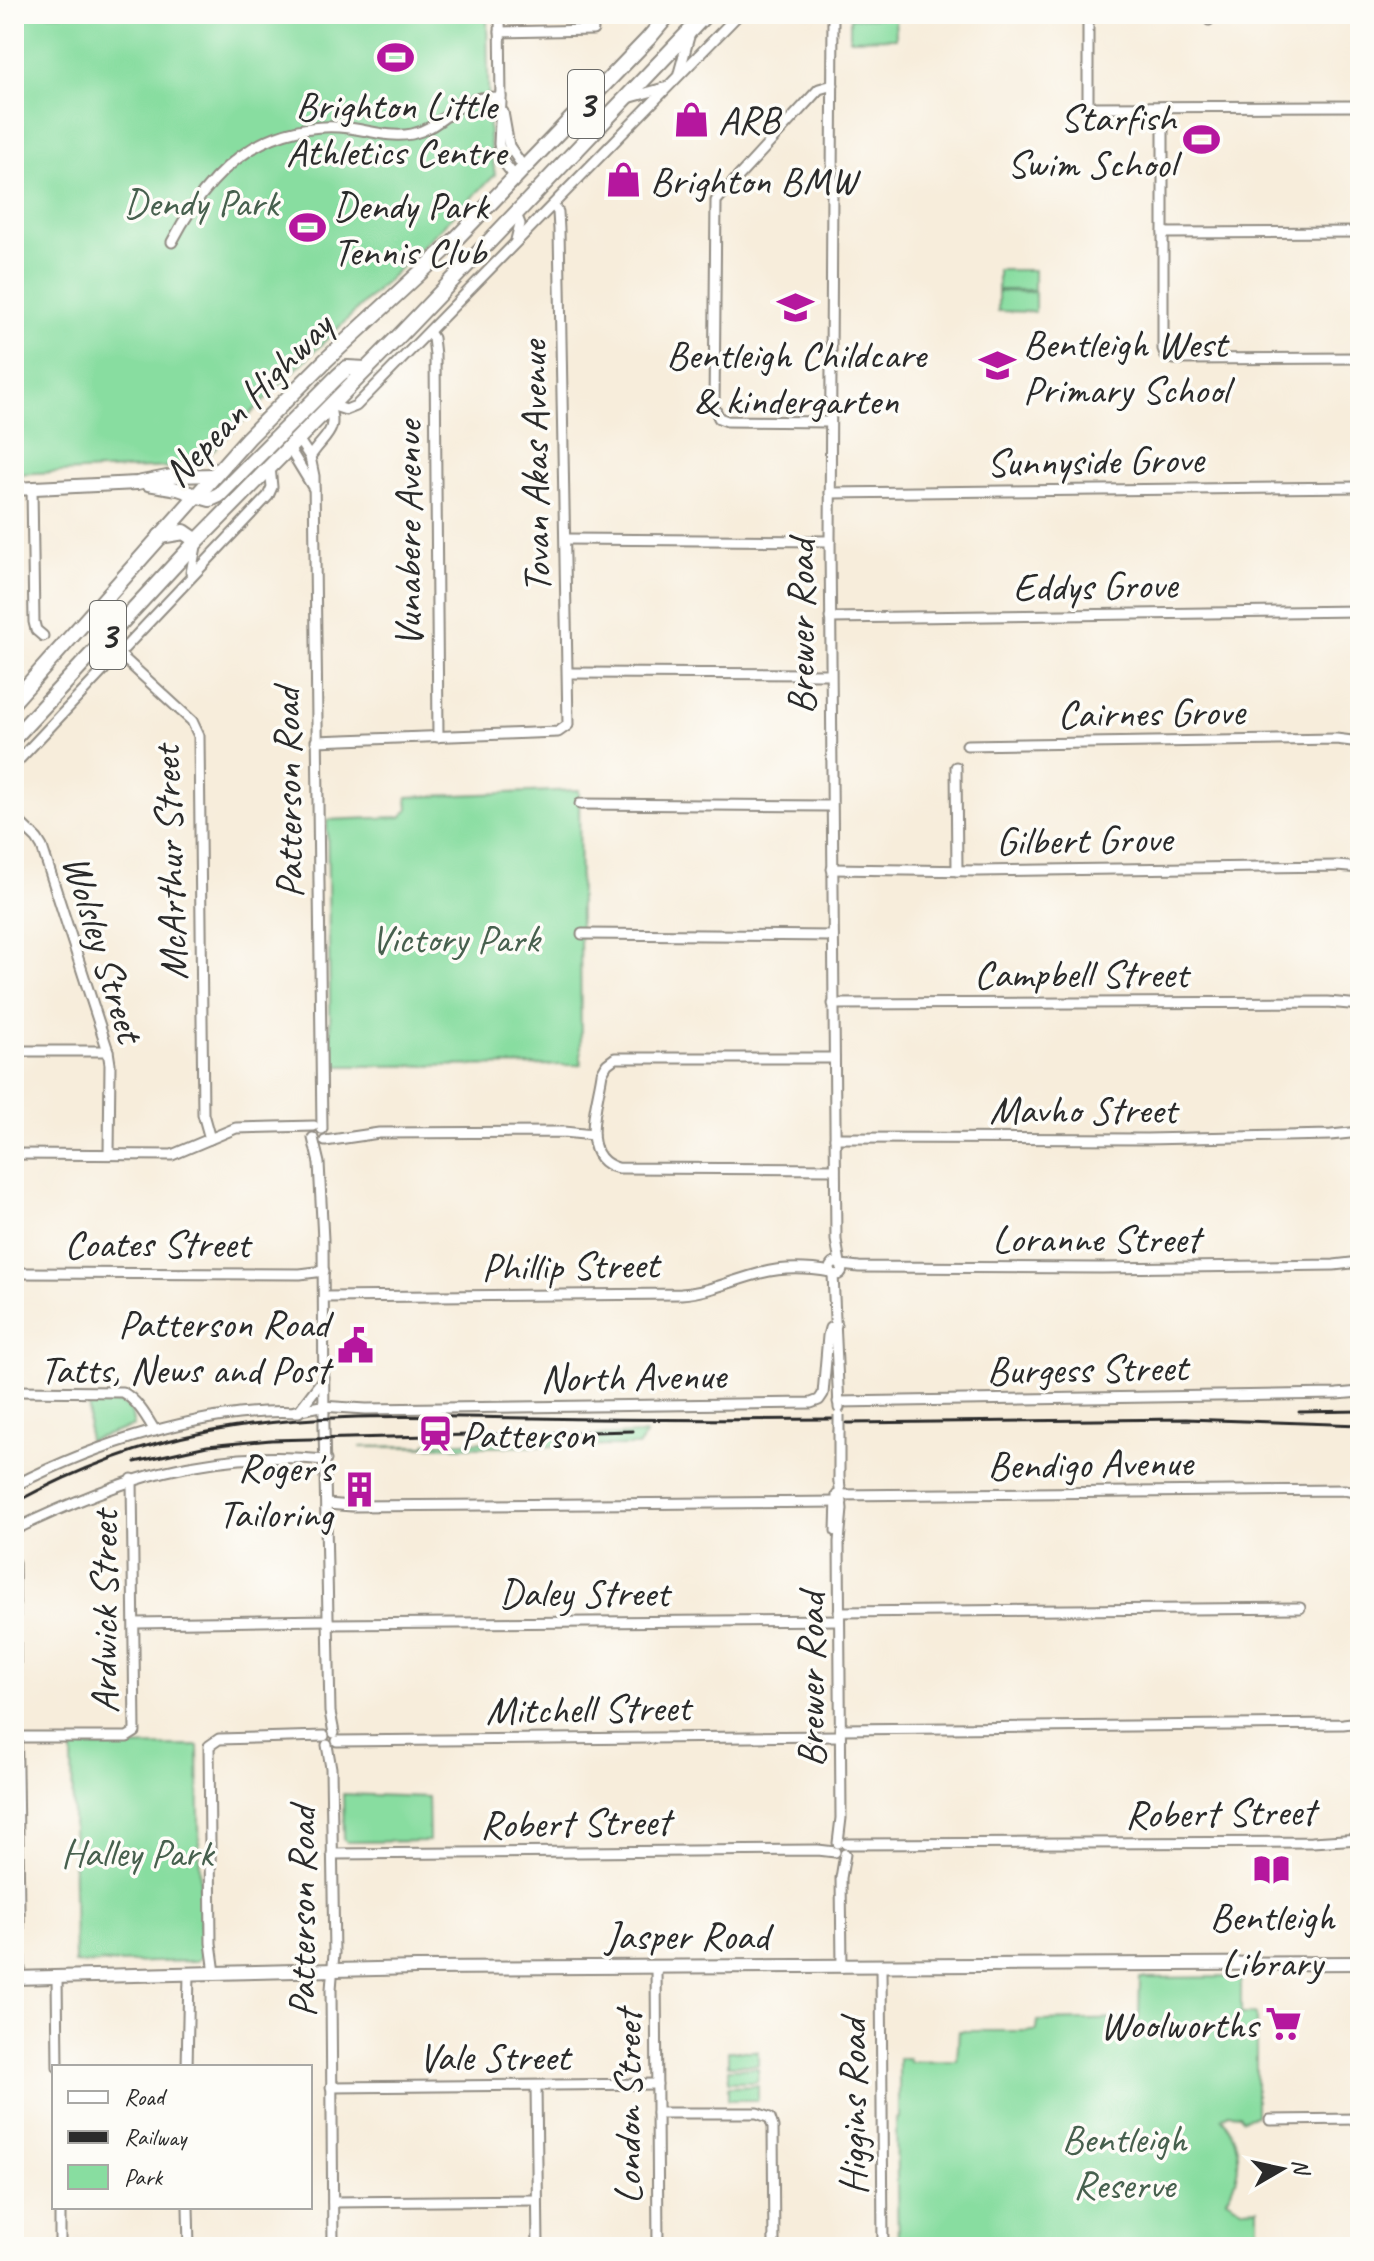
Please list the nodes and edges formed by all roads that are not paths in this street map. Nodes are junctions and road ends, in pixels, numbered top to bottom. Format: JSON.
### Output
{"nodes":[{"id":1,"x":500,"y":14,"type":"edge"},
{"id":2,"x":669,"y":14,"type":"edge"},
{"id":3,"x":706,"y":14,"type":"edge"},
{"id":4,"x":739,"y":14,"type":"edge"},
{"id":5,"x":833,"y":14,"type":"edge"},
{"id":6,"x":1088,"y":14,"type":"edge"},
{"id":7,"x":593,"y":30,"type":"dead end"},
{"id":8,"x":691,"y":30,"type":"junction"},
{"id":9,"x":500,"y":32,"type":"junction"},
{"id":10,"x":674,"y":81,"type":"junction"},
{"id":11,"x":833,"y":90,"type":"junction"},
{"id":12,"x":501,"y":99,"type":"junction"},
{"id":13,"x":625,"y":99,"type":"junction"},
{"id":14,"x":1360,"y":106,"type":"edge"},
{"id":15,"x":1163,"y":107,"type":"junction"},
{"id":16,"x":559,"y":132,"type":"junction"},
{"id":17,"x":584,"y":142,"type":"junction"},
{"id":18,"x":520,"y":172,"type":"junction"},
{"id":19,"x":539,"y":189,"type":"junction"},
{"id":20,"x":553,"y":205,"type":"junction"},
{"id":21,"x":480,"y":214,"type":"junction"},
{"id":22,"x":516,"y":214,"type":"junction"},
{"id":23,"x":1360,"y":232,"type":"edge"},
{"id":24,"x":1163,"y":233,"type":"junction"},
{"id":25,"x":172,"y":242,"type":"dead end"},
{"id":26,"x":514,"y":246,"type":"junction"},
{"id":27,"x":429,"y":332,"type":"junction"},
{"id":28,"x":419,"y":342,"type":"junction"},
{"id":29,"x":381,"y":353,"type":"junction"},
{"id":30,"x":1360,"y":358,"type":"edge"},
{"id":31,"x":366,"y":369,"type":"junction"},
{"id":32,"x":330,"y":406,"type":"junction"},
{"id":33,"x":273,"y":413,"type":"junction"},
{"id":34,"x":830,"y":422,"type":"junction"},
{"id":35,"x":284,"y":430,"type":"junction"},
{"id":36,"x":294,"y":443,"type":"junction"},
{"id":37,"x":310,"y":457,"type":"junction"},
{"id":38,"x":270,"y":467,"type":"junction"},
{"id":39,"x":215,"y":475,"type":"junction"},
{"id":40,"x":137,"y":483,"type":"junction"},
{"id":41,"x":1360,"y":487,"type":"edge"},
{"id":42,"x":32,"y":488,"type":"junction"},
{"id":43,"x":14,"y":489,"type":"edge"},
{"id":44,"x":314,"y":489,"type":"junction"},
{"id":45,"x":830,"y":493,"type":"junction"},
{"id":46,"x":196,"y":495,"type":"junction"},
{"id":47,"x":160,"y":536,"type":"junction"},
{"id":48,"x":566,"y":539,"type":"junction"},
{"id":49,"x":197,"y":541,"type":"junction"},
{"id":50,"x":830,"y":541,"type":"junction"},
{"id":51,"x":189,"y":576,"type":"junction"},
{"id":52,"x":1360,"y":611,"type":"edge"},
{"id":53,"x":830,"y":618,"type":"junction"},
{"id":54,"x":43,"y":636,"type":"dead end"},
{"id":55,"x":118,"y":653,"type":"junction"},
{"id":56,"x":568,"y":673,"type":"junction"},
{"id":57,"x":830,"y":674,"type":"junction"},
{"id":58,"x":14,"y":701,"type":"edge"},
{"id":59,"x":438,"y":737,"type":"junction"},
{"id":60,"x":14,"y":738,"type":"edge"},
{"id":61,"x":1360,"y":739,"type":"edge"},
{"id":62,"x":316,"y":741,"type":"junction"},
{"id":63,"x":33,"y":745,"type":"junction"},
{"id":64,"x":967,"y":745,"type":"dead end"},
{"id":65,"x":14,"y":752,"type":"edge"},
{"id":66,"x":14,"y":765,"type":"edge"},
{"id":67,"x":956,"y":767,"type":"dead end"},
{"id":68,"x":580,"y":804,"type":"dead end"},
{"id":69,"x":831,"y":806,"type":"junction"},
{"id":70,"x":14,"y":817,"type":"edge"},
{"id":71,"x":1360,"y":865,"type":"edge"},
{"id":72,"x":832,"y":869,"type":"junction"},
{"id":73,"x":957,"y":871,"type":"junction"},
{"id":74,"x":582,"y":934,"type":"dead end"},
{"id":75,"x":833,"y":936,"type":"junction"},
{"id":76,"x":1360,"y":1002,"type":"edge"},
{"id":77,"x":833,"y":1004,"type":"junction"},
{"id":78,"x":14,"y":1051,"type":"edge"},
{"id":79,"x":108,"y":1051,"type":"junction"},
{"id":80,"x":834,"y":1058,"type":"junction"},
{"id":81,"x":315,"y":1130,"type":"junction"},
{"id":82,"x":593,"y":1132,"type":"junction"},
{"id":83,"x":1360,"y":1132,"type":"edge"},
{"id":84,"x":1331,"y":1135,"type":"junction"},
{"id":85,"x":213,"y":1137,"type":"junction"},
{"id":86,"x":835,"y":1138,"type":"junction"},
{"id":87,"x":1360,"y":1138,"type":"edge"},
{"id":88,"x":324,"y":1141,"type":"junction"},
{"id":89,"x":14,"y":1154,"type":"edge"},
{"id":90,"x":109,"y":1154,"type":"junction"},
{"id":91,"x":319,"y":1163,"type":"junction"},
{"id":92,"x":835,"y":1169,"type":"junction"},
{"id":93,"x":1360,"y":1262,"type":"edge"},
{"id":94,"x":1334,"y":1265,"type":"junction"},
{"id":95,"x":836,"y":1268,"type":"junction"},
{"id":96,"x":1360,"y":1269,"type":"edge"},
{"id":97,"x":14,"y":1273,"type":"edge"},
{"id":98,"x":324,"y":1274,"type":"junction"},
{"id":99,"x":324,"y":1297,"type":"junction"},
{"id":100,"x":836,"y":1325,"type":"junction"},
{"id":101,"x":325,"y":1377,"type":"junction"},
{"id":102,"x":14,"y":1391,"type":"edge"},
{"id":103,"x":1360,"y":1394,"type":"edge"},
{"id":104,"x":838,"y":1402,"type":"junction"},
{"id":105,"x":325,"y":1409,"type":"junction"},
{"id":106,"x":297,"y":1411,"type":"junction"},
{"id":107,"x":152,"y":1431,"type":"junction"},
{"id":108,"x":326,"y":1457,"type":"junction"},
{"id":109,"x":132,"y":1479,"type":"junction"},
{"id":110,"x":14,"y":1486,"type":"edge"},
{"id":111,"x":1360,"y":1490,"type":"edge"},
{"id":112,"x":839,"y":1498,"type":"junction"},
{"id":113,"x":327,"y":1507,"type":"junction"},
{"id":114,"x":14,"y":1530,"type":"edge"},
{"id":115,"x":14,"y":1562,"type":"edge"},
{"id":116,"x":1300,"y":1608,"type":"dead end"},
{"id":117,"x":839,"y":1616,"type":"junction"},
{"id":118,"x":328,"y":1622,"type":"junction"},
{"id":119,"x":136,"y":1623,"type":"junction"},
{"id":120,"x":1360,"y":1724,"type":"edge"},
{"id":121,"x":840,"y":1733,"type":"junction"},
{"id":122,"x":17,"y":1737,"type":"junction"},
{"id":123,"x":330,"y":1739,"type":"junction"},
{"id":124,"x":1360,"y":1841,"type":"edge"},
{"id":125,"x":841,"y":1848,"type":"junction"},
{"id":126,"x":332,"y":1854,"type":"junction"},
{"id":127,"x":1360,"y":1963,"type":"edge"},
{"id":128,"x":656,"y":1967,"type":"junction"},
{"id":129,"x":842,"y":1967,"type":"junction"},
{"id":130,"x":881,"y":1967,"type":"junction"},
{"id":131,"x":333,"y":1970,"type":"junction"},
{"id":132,"x":211,"y":1973,"type":"junction"},
{"id":133,"x":186,"y":1974,"type":"junction"},
{"id":134,"x":57,"y":1977,"type":"junction"},
{"id":135,"x":17,"y":1978,"type":"edge"},
{"id":136,"x":58,"y":2065,"type":"edge"},
{"id":137,"x":187,"y":2065,"type":"edge"},
{"id":138,"x":657,"y":2084,"type":"junction"},
{"id":139,"x":536,"y":2086,"type":"junction"},
{"id":140,"x":331,"y":2087,"type":"junction"},
{"id":141,"x":657,"y":2113,"type":"junction"},
{"id":142,"x":1360,"y":2119,"type":"edge"},
{"id":143,"x":1270,"y":2120,"type":"dead end"},
{"id":144,"x":537,"y":2200,"type":"junction"},
{"id":145,"x":333,"y":2202,"type":"junction"},
{"id":146,"x":60,"y":2209,"type":"edge"},
{"id":147,"x":188,"y":2209,"type":"edge"},
{"id":148,"x":60,"y":2247,"type":"edge"},
{"id":149,"x":189,"y":2247,"type":"edge"},
{"id":150,"x":333,"y":2247,"type":"edge"},
{"id":151,"x":538,"y":2247,"type":"edge"},
{"id":152,"x":658,"y":2247,"type":"edge"},
{"id":153,"x":774,"y":2247,"type":"edge"},
{"id":154,"x":883,"y":2247,"type":"edge"}],
"edges":[{"from":1,"to":9,"type":"street"},
{"from":2,"to":16,"type":"highway","name":"Nepean Highway","number":"3"},
{"from":3,"to":8,"type":"highway","name":"Nepean Highway","number":"3"},
{"from":4,"to":10,"type":"street"},
{"from":5,"to":11,"type":"street","name":"Brewer Road"},
{"from":6,"to":15,"type":"street"},
{"from":7,"to":9,"type":"street"},
{"from":8,"to":10,"type":"street"},
{"from":8,"to":13,"type":"highway","name":"Nepean Highway","number":"3"},
{"from":9,"to":12,"type":"street"},
{"from":10,"to":13,"type":"street"},
{"from":10,"to":20,"type":"street"},
{"from":11,"to":34,"type":"street","name":"Brewer Road"},
{"from":11,"to":34,"type":"street"},
{"from":12,"to":18,"type":"street"},
{"from":12,"to":25,"type":"street"},
{"from":13,"to":17,"type":"highway","name":"Nepean Highway","number":"3"},
{"from":14,"to":15,"type":"street"},
{"from":15,"to":24,"type":"street"},
{"from":16,"to":17,"type":"highway"},
{"from":16,"to":18,"type":"highway","name":"Nepean Highway","number":"3"},
{"from":17,"to":19,"type":"highway","name":"Nepean Highway","number":"3"},
{"from":18,"to":19,"type":"highway"},
{"from":18,"to":21,"type":"highway","name":"Nepean Highway","number":"3"},
{"from":19,"to":22,"type":"highway","name":"Nepean Highway","number":"3"},
{"from":20,"to":26,"type":"street"},
{"from":20,"to":48,"type":"street","name":"Tovan Akas Avenue"},
{"from":21,"to":22,"type":"highway"},
{"from":21,"to":33,"type":"highway","name":"Nepean Highway","number":"3"},
{"from":22,"to":26,"type":"street"},
{"from":22,"to":29,"type":"highway","name":"Nepean Highway","number":"3"},
{"from":23,"to":24,"type":"street"},
{"from":24,"to":30,"type":"street"},
{"from":26,"to":27,"type":"street"},
{"from":27,"to":28,"type":"street"},
{"from":27,"to":59,"type":"street","name":"Vunabere Avenue"},
{"from":28,"to":29,"type":"street","name":"Nepean Highway"},
{"from":28,"to":32,"type":"street"},
{"from":29,"to":31,"type":"highway","name":"Nepean Highway","number":"3"},
{"from":31,"to":32,"type":"highway","name":"Nepean Highway","number":"3"},
{"from":31,"to":35,"type":"highway"},
{"from":32,"to":36,"type":"highway","name":"Nepean Highway","number":"3"},
{"from":32,"to":37,"type":"street"},
{"from":33,"to":35,"type":"highway"},
{"from":33,"to":39,"type":"highway","name":"Nepean Highway","number":"3"},
{"from":34,"to":45,"type":"street","name":"Brewer Road"},
{"from":35,"to":36,"type":"highway"},
{"from":35,"to":46,"type":"highway"},
{"from":36,"to":37,"type":"street","name":"Patterson Road"},
{"from":36,"to":38,"type":"highway","name":"Nepean Highway","number":"3"},
{"from":36,"to":44,"type":"street"},
{"from":37,"to":44,"type":"street","name":"Patterson Road"},
{"from":38,"to":49,"type":"highway","name":"Nepean Highway","number":"3"},
{"from":38,"to":51,"type":"street"},
{"from":39,"to":40,"type":"main road"},
{"from":39,"to":46,"type":"highway","name":"Nepean Highway","number":"3"},
{"from":40,"to":42,"type":"main road"},
{"from":40,"to":46,"type":"main road"},
{"from":41,"to":45,"type":"street","name":"Sunnyside Grove"},
{"from":42,"to":43,"type":"main road"},
{"from":42,"to":54,"type":"street"},
{"from":44,"to":62,"type":"street","name":"Patterson Road"},
{"from":45,"to":50,"type":"street","name":"Brewer Road"},
{"from":46,"to":47,"type":"highway","name":"Nepean Highway","number":"3"},
{"from":47,"to":49,"type":"highway"},
{"from":47,"to":58,"type":"highway","name":"Nepean Highway","number":"3"},
{"from":48,"to":50,"type":"street"},
{"from":48,"to":56,"type":"street","name":"Tovan Akas Avenue"},
{"from":49,"to":51,"type":"street"},
{"from":49,"to":60,"type":"highway","name":"Nepean Highway","number":"3"},
{"from":50,"to":53,"type":"street","name":"Brewer Road"},
{"from":51,"to":55,"type":"street"},
{"from":52,"to":53,"type":"street","name":"Eddys Grove"},
{"from":53,"to":57,"type":"street","name":"Brewer Road"},
{"from":55,"to":63,"type":"street"},
{"from":55,"to":85,"type":"street","name":"McArthur Street"},
{"from":56,"to":57,"type":"street"},
{"from":56,"to":59,"type":"street","name":"Tovan Akas Avenue"},
{"from":57,"to":69,"type":"street","name":"Brewer Road"},
{"from":59,"to":62,"type":"street"},
{"from":61,"to":64,"type":"street","name":"Cairnes Grove"},
{"from":62,"to":81,"type":"street","name":"Patterson Road"},
{"from":63,"to":65,"type":"street"},
{"from":63,"to":66,"type":"street"},
{"from":67,"to":73,"type":"street"},
{"from":68,"to":69,"type":"street"},
{"from":69,"to":72,"type":"street","name":"Brewer Road"},
{"from":70,"to":79,"type":"street","name":"Wolsley Street"},
{"from":71,"to":73,"type":"street","name":"Gilbert Grove"},
{"from":72,"to":73,"type":"street","name":"Gilbert Grove"},
{"from":72,"to":75,"type":"street","name":"Brewer Road"},
{"from":74,"to":75,"type":"street"},
{"from":75,"to":77,"type":"street","name":"Brewer Road"},
{"from":76,"to":77,"type":"street","name":"Campbell Street"},
{"from":77,"to":80,"type":"street","name":"Brewer Road"},
{"from":78,"to":79,"type":"street"},
{"from":79,"to":90,"type":"street","name":"Wolsley Street"},
{"from":80,"to":82,"type":"street"},
{"from":80,"to":86,"type":"street","name":"Brewer Road"},
{"from":81,"to":85,"type":"street"},
{"from":81,"to":88,"type":"street"},
{"from":81,"to":91,"type":"street","name":"Patterson Road"},
{"from":82,"to":88,"type":"street"},
{"from":82,"to":92,"type":"street"},
{"from":83,"to":84,"type":"street","name":"Mavho Street"},
{"from":84,"to":86,"type":"street","name":"Mavho Street"},
{"from":84,"to":87,"type":"street","name":"Mavho Street"},
{"from":85,"to":90,"type":"street"},
{"from":86,"to":92,"type":"street","name":"Brewer Road"},
{"from":88,"to":91,"type":"street","name":"Patterson Road"},
{"from":89,"to":90,"type":"street"},
{"from":91,"to":98,"type":"street","name":"Patterson Road"},
{"from":92,"to":95,"type":"street","name":"Brewer Road"},
{"from":93,"to":94,"type":"street","name":"Loranne Street"},
{"from":94,"to":95,"type":"street","name":"Loranne Street"},
{"from":94,"to":96,"type":"street","name":"Loranne Street"},
{"from":95,"to":99,"type":"street","name":"Phillip Street"},
{"from":95,"to":100,"type":"street","name":"Brewer Road"},
{"from":97,"to":98,"type":"street","name":"Coates Street"},
{"from":98,"to":99,"type":"street","name":"Patterson Road"},
{"from":99,"to":101,"type":"street","name":"Patterson Road"},
{"from":100,"to":104,"type":"street","name":"Brewer Road"},
{"from":100,"to":105,"type":"street","name":"North Avenue"},
{"from":101,"to":105,"type":"street","name":"Patterson Road"},
{"from":101,"to":106,"type":"street"},
{"from":102,"to":107,"type":"street"},
{"from":103,"to":104,"type":"street","name":"Burgess Street"},
{"from":104,"to":112,"type":"street","name":"Brewer Road","bridge":true},
{"from":105,"to":106,"type":"street","name":"North Avenue"},
{"from":105,"to":108,"type":"street","name":"Patterson Road"},
{"from":106,"to":107,"type":"street","name":"North Avenue"},
{"from":107,"to":110,"type":"street","name":"North Avenue"},
{"from":108,"to":109,"type":"street"},
{"from":108,"to":113,"type":"street","name":"Patterson Road"},
{"from":109,"to":114,"type":"street"},
{"from":109,"to":119,"type":"street","name":"Ardwick Street"},
{"from":111,"to":112,"type":"street","name":"Bendigo Avenue"},
{"from":112,"to":113,"type":"street","name":"Bendigo Avenue"},
{"from":112,"to":117,"type":"street","name":"Brewer Road"},
{"from":113,"to":118,"type":"street","name":"Patterson Road"},
{"from":115,"to":122,"type":"street"},
{"from":116,"to":117,"type":"street","name":"Daley Street"},
{"from":117,"to":118,"type":"street","name":"Daley Street"},
{"from":117,"to":121,"type":"street","name":"Brewer Road"},
{"from":118,"to":119,"type":"street","name":"Daley Street"},
{"from":118,"to":123,"type":"street","name":"Patterson Road"},
{"from":119,"to":122,"type":"street","name":"Ardwick Street"},
{"from":120,"to":121,"type":"street","name":"Mitchell Street"},
{"from":121,"to":123,"type":"street","name":"Mitchell Street"},
{"from":121,"to":125,"type":"street","name":"Brewer Road"},
{"from":122,"to":135,"type":"street"},
{"from":123,"to":126,"type":"street","name":"Patterson Road"},
{"from":123,"to":132,"type":"street","name":"Mitchell Street"},
{"from":124,"to":125,"type":"street","name":"Robert Street"},
{"from":125,"to":126,"type":"street","name":"Robert Street"},
{"from":125,"to":129,"type":"street","name":"Brewer Road"},
{"from":126,"to":131,"type":"street","name":"Patterson Road"},
{"from":127,"to":130,"type":"main road","name":"Jasper Road"},
{"from":128,"to":129,"type":"main road","name":"Jasper Road"},
{"from":128,"to":131,"type":"main road","name":"Jasper Road"},
{"from":128,"to":138,"type":"street","name":"London Street"},
{"from":129,"to":130,"type":"main road","name":"Jasper Road"},
{"from":130,"to":154,"type":"street","name":"Higgins Road"},
{"from":131,"to":132,"type":"main road","name":"Jasper Road"},
{"from":131,"to":140,"type":"street","name":"Patterson Road"},
{"from":132,"to":133,"type":"main road","name":"Jasper Road"},
{"from":133,"to":134,"type":"main road","name":"Jasper Road"},
{"from":133,"to":137,"type":"street"},
{"from":134,"to":135,"type":"main road","name":"Jasper Road"},
{"from":134,"to":136,"type":"street"},
{"from":138,"to":139,"type":"street","name":"Vale Street"},
{"from":138,"to":141,"type":"street","name":"London Street"},
{"from":139,"to":140,"type":"street","name":"Vale Street"},
{"from":139,"to":144,"type":"street"},
{"from":140,"to":145,"type":"street","name":"Patterson Road"},
{"from":141,"to":152,"type":"street","name":"London Street"},
{"from":141,"to":153,"type":"street"},
{"from":142,"to":143,"type":"street"},
{"from":144,"to":145,"type":"street"},
{"from":144,"to":151,"type":"street"},
{"from":145,"to":150,"type":"street","name":"Patterson Road"},
{"from":146,"to":148,"type":"street"},
{"from":147,"to":149,"type":"street"}]}
